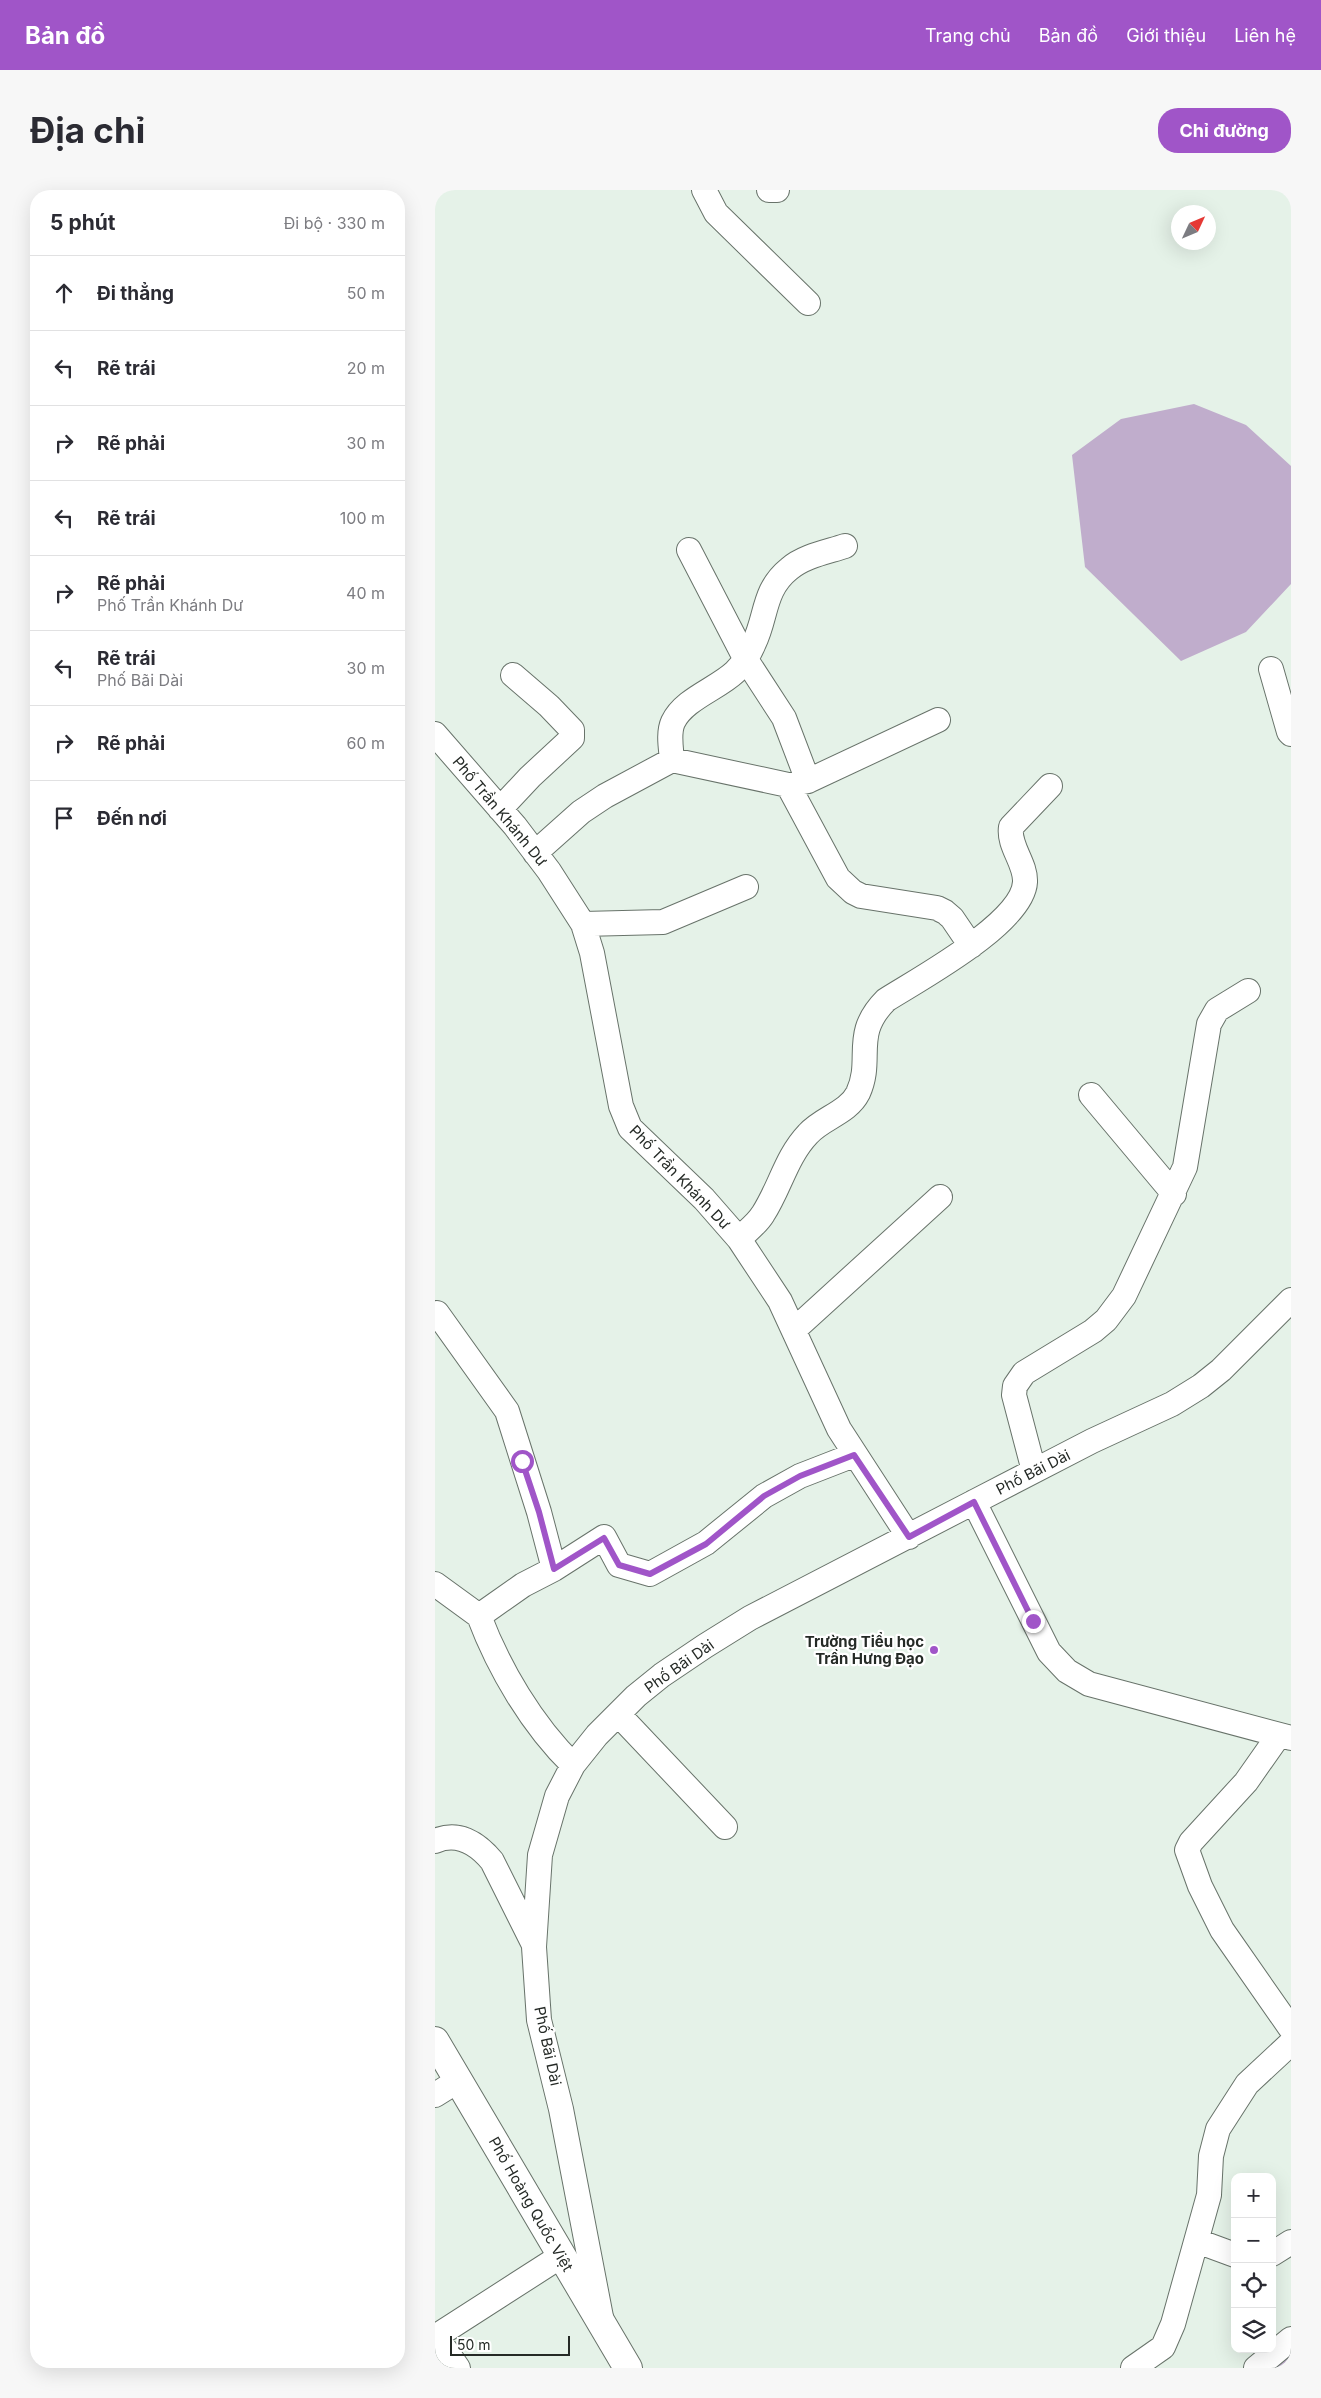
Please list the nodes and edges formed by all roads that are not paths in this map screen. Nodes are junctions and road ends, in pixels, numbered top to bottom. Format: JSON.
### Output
{"nodes":[{"id":1,"x":703,"y":190,"type":"edge"},
{"id":2,"x":769,"y":190,"type":"edge"},
{"id":3,"x":777,"y":190,"type":"edge"},
{"id":4,"x":808,"y":302,"type":"dead end"},
{"id":5,"x":845,"y":546,"type":"dead end"},
{"id":6,"x":689,"y":550,"type":"dead end"},
{"id":7,"x":745,"y":658,"type":"junction"},
{"id":8,"x":1271,"y":669,"type":"dead end"},
{"id":9,"x":513,"y":675,"type":"dead end"},
{"id":10,"x":938,"y":720,"type":"dead end"},
{"id":11,"x":435,"y":734,"type":"edge"},
{"id":12,"x":1291,"y":734,"type":"edge"},
{"id":13,"x":672,"y":760,"type":"junction"},
{"id":14,"x":798,"y":783,"type":"junction"},
{"id":15,"x":1050,"y":786,"type":"dead end"},
{"id":16,"x":500,"y":809,"type":"junction"},
{"id":17,"x":535,"y":853,"type":"junction"},
{"id":18,"x":746,"y":887,"type":"dead end"},
{"id":19,"x":583,"y":924,"type":"junction"},
{"id":20,"x":971,"y":946,"type":"junction"},
{"id":21,"x":1247,"y":991,"type":"dead end"},
{"id":22,"x":1091,"y":1095,"type":"dead end"},
{"id":23,"x":1174,"y":1194,"type":"junction"},
{"id":24,"x":940,"y":1197,"type":"dead end"},
{"id":25,"x":739,"y":1240,"type":"junction"},
{"id":26,"x":1291,"y":1300,"type":"edge"},
{"id":27,"x":437,"y":1312,"type":"dead end"},
{"id":28,"x":794,"y":1330,"type":"junction"},
{"id":29,"x":854,"y":1455,"type":"junction"},
{"id":30,"x":1034,"y":1472,"type":"junction"},
{"id":31,"x":974,"y":1502,"type":"junction"},
{"id":32,"x":909,"y":1537,"type":"junction"},
{"id":33,"x":554,"y":1569,"type":"junction"},
{"id":34,"x":435,"y":1584,"type":"edge"},
{"id":35,"x":479,"y":1616,"type":"junction"},
{"id":36,"x":618,"y":1714,"type":"junction"},
{"id":37,"x":1285,"y":1737,"type":"edge"},
{"id":38,"x":573,"y":1765,"type":"junction"},
{"id":39,"x":725,"y":1827,"type":"dead end"},
{"id":40,"x":435,"y":1841,"type":"edge"},
{"id":41,"x":535,"y":1947,"type":"junction"},
{"id":42,"x":1291,"y":2029,"type":"edge"},
{"id":43,"x":435,"y":2041,"type":"edge"},
{"id":44,"x":1291,"y":2043,"type":"edge"},
{"id":45,"x":459,"y":2080,"type":"junction"},
{"id":46,"x":435,"y":2095,"type":"edge"},
{"id":47,"x":1197,"y":2241,"type":"junction"},
{"id":48,"x":1291,"y":2242,"type":"edge"},
{"id":49,"x":1276,"y":2251,"type":"edge"},
{"id":50,"x":1231,"y":2254,"type":"edge"},
{"id":51,"x":561,"y":2256,"type":"junction"},
{"id":52,"x":602,"y":2324,"type":"junction"},
{"id":53,"x":436,"y":2337,"type":"edge"},
{"id":54,"x":1291,"y":2339,"type":"edge"},
{"id":55,"x":458,"y":2368,"type":"edge"},
{"id":56,"x":628,"y":2368,"type":"edge"},
{"id":57,"x":1133,"y":2368,"type":"edge"},
{"id":58,"x":1255,"y":2368,"type":"edge"}],
"edges":[{"from":1,"to":4,"type":"street"},
{"from":2,"to":3,"type":"street"},
{"from":5,"to":7,"type":"street"},
{"from":6,"to":7,"type":"street"},
{"from":7,"to":13,"type":"street"},
{"from":7,"to":14,"type":"street"},
{"from":8,"to":12,"type":"street"},
{"from":9,"to":16,"type":"street"},
{"from":10,"to":14,"type":"street"},
{"from":11,"to":16,"type":"street","name":"Phố Trần Khánh Dư"},
{"from":13,"to":14,"type":"street"},
{"from":13,"to":17,"type":"street"},
{"from":14,"to":20,"type":"street"},
{"from":15,"to":20,"type":"street"},
{"from":16,"to":17,"type":"street","name":"Phố Trần Khánh Dư"},
{"from":17,"to":19,"type":"street","name":"Phố Trần Khánh Dư"},
{"from":18,"to":19,"type":"street"},
{"from":19,"to":25,"type":"street","name":"Phố Trần Khánh Dư"},
{"from":20,"to":25,"type":"street"},
{"from":21,"to":23,"type":"street"},
{"from":22,"to":23,"type":"street"},
{"from":23,"to":30,"type":"street"},
{"from":24,"to":28,"type":"street"},
{"from":25,"to":28,"type":"street","name":"Phố Trần Khánh Dư"},
{"from":26,"to":30,"type":"street","name":"Phố Bãi Dài"},
{"from":27,"to":33,"type":"street"},
{"from":28,"to":29,"type":"street","name":"Phố Trần Khánh Dư"},
{"from":29,"to":32,"type":"street","name":"Phố Trần Khánh Dư"},
{"from":29,"to":33,"type":"street"},
{"from":30,"to":31,"type":"street","name":"Phố Bãi Dài"},
{"from":31,"to":32,"type":"street","name":"Phố Bãi Dài"},
{"from":31,"to":37,"type":"street"},
{"from":32,"to":36,"type":"street","name":"Phố Bãi Dài"},
{"from":33,"to":35,"type":"street"},
{"from":34,"to":35,"type":"street"},
{"from":35,"to":38,"type":"street"},
{"from":36,"to":38,"type":"street","name":"Phố Bãi Dài"},
{"from":36,"to":39,"type":"street"},
{"from":37,"to":42,"type":"street"},
{"from":38,"to":41,"type":"street","name":"Phố Bãi Dài"},
{"from":40,"to":41,"type":"street"},
{"from":41,"to":52,"type":"street","name":"Phố Bãi Dài"},
{"from":43,"to":45,"type":"main road","name":"Phố Hoàng Quốc Việt"},
{"from":44,"to":47,"type":"street"},
{"from":45,"to":46,"type":"street"},
{"from":45,"to":51,"type":"main road","name":"Phố Hoàng Quốc Việt"},
{"from":47,"to":50,"type":"street"},
{"from":47,"to":57,"type":"street"},
{"from":48,"to":49,"type":"street"},
{"from":51,"to":52,"type":"main road","name":"Phố Hoàng Quốc Việt"},
{"from":51,"to":53,"type":"street"},
{"from":52,"to":56,"type":"main road","name":"Phố Hoàng Quốc Việt"},
{"from":53,"to":55,"type":"street"},
{"from":54,"to":58,"type":"street"}]}
